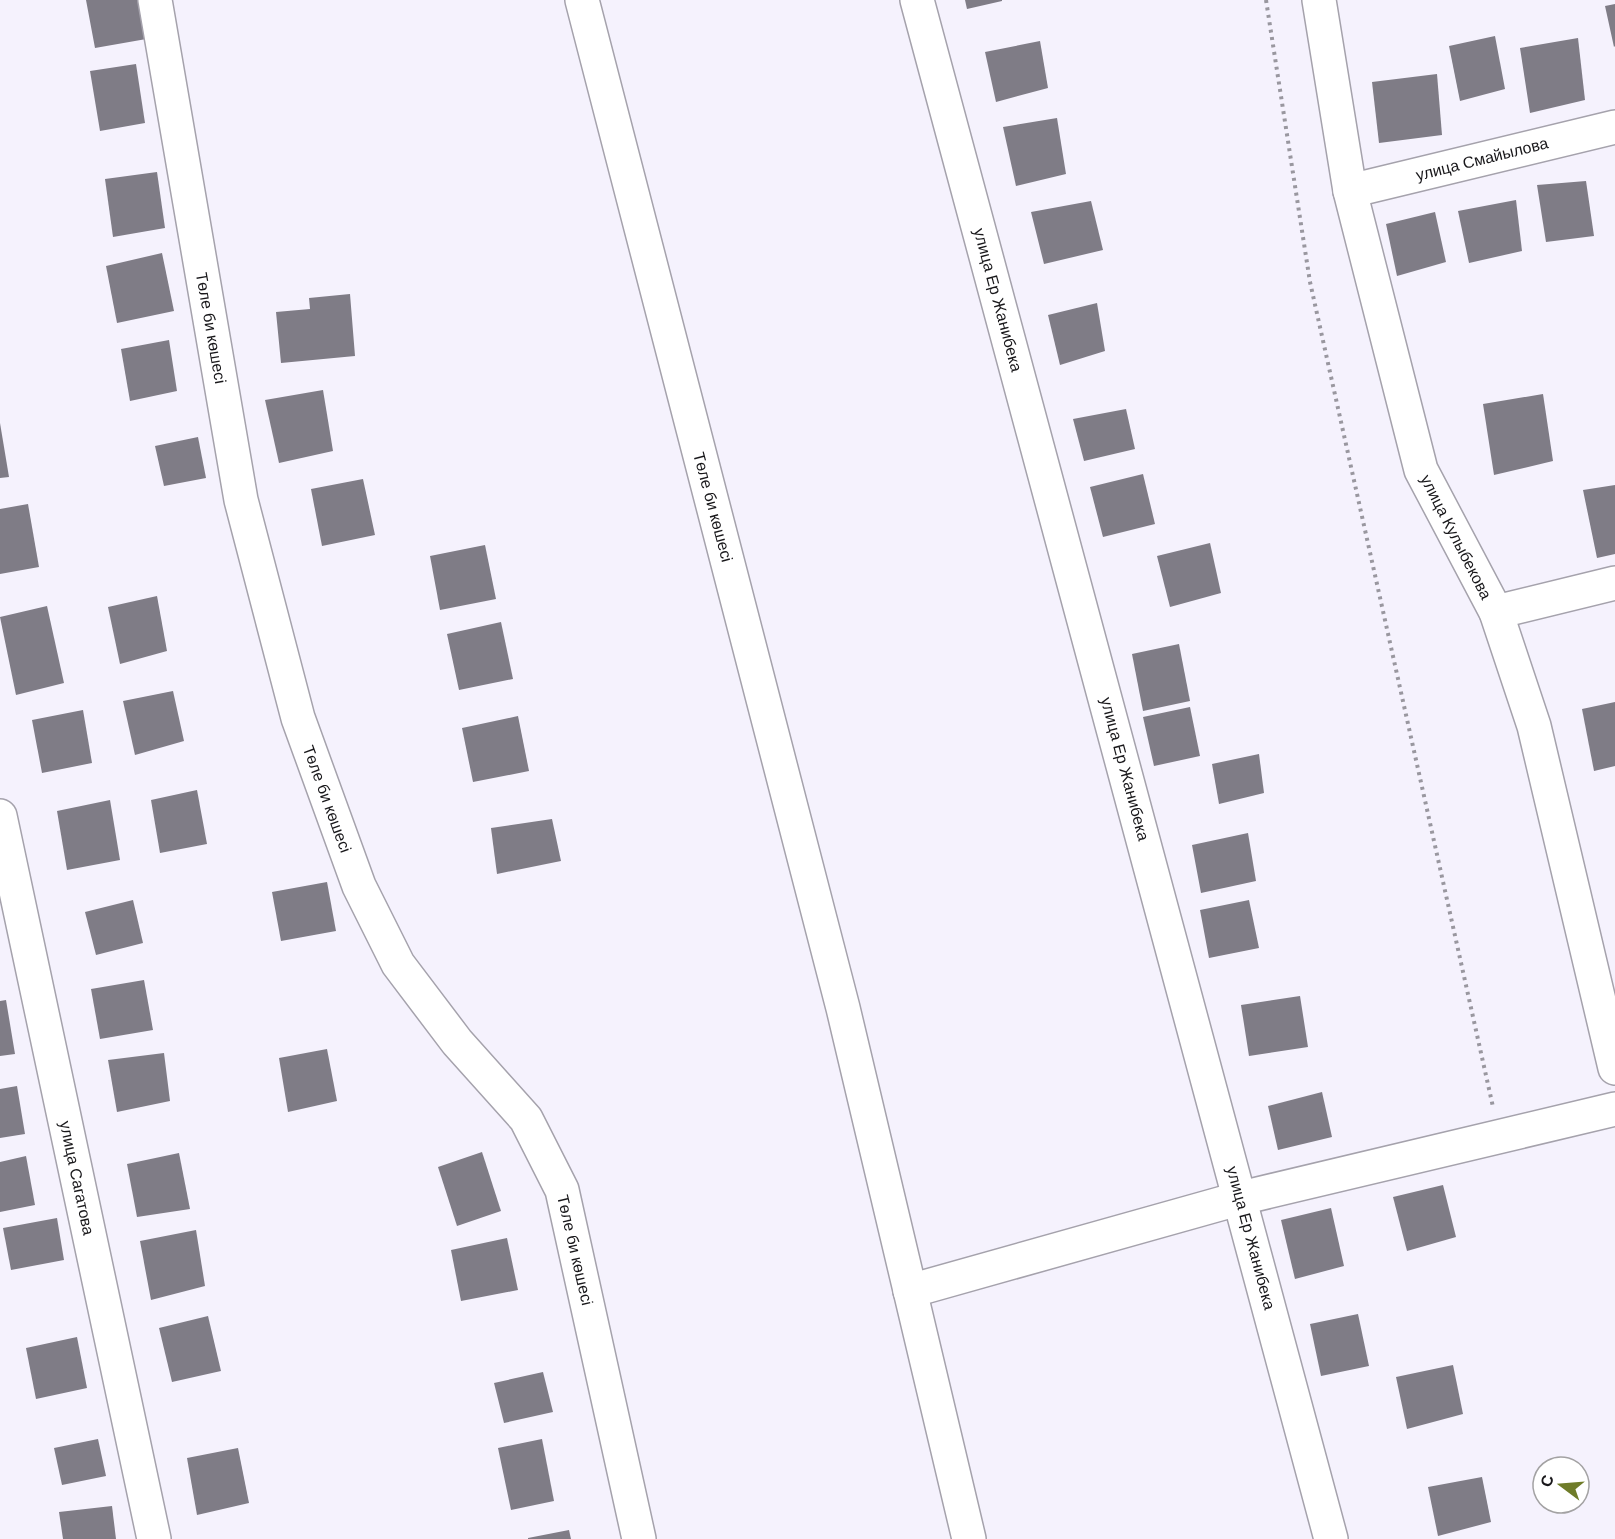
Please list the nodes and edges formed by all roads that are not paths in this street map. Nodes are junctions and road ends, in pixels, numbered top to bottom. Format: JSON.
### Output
{"nodes":[{"id":1,"x":155,"y":0,"type":"edge"},
{"id":2,"x":582,"y":0,"type":"edge"},
{"id":3,"x":917,"y":0,"type":"edge"},
{"id":4,"x":1319,"y":0,"type":"edge"},
{"id":5,"x":1615,"y":127,"type":"edge"},
{"id":6,"x":1350,"y":191,"type":"junction"},
{"id":7,"x":1615,"y":584,"type":"edge"},
{"id":8,"x":1496,"y":612,"type":"junction"},
{"id":9,"x":0,"y":816,"type":"edge"},
{"id":10,"x":1613,"y":1049,"type":"edge"},
{"id":11,"x":1615,"y":1109,"type":"edge"},
{"id":12,"x":1241,"y":1198,"type":"junction"},
{"id":13,"x":910,"y":1291,"type":"junction"},
{"id":14,"x":154,"y":1539,"type":"edge"},
{"id":15,"x":639,"y":1539,"type":"edge"},
{"id":16,"x":969,"y":1539,"type":"edge"},
{"id":17,"x":1331,"y":1539,"type":"edge"}],
"edges":[{"from":1,"to":15,"type":"street","name":"Төле би көшесі"},
{"from":2,"to":13,"type":"street","name":"Төле би көшесі"},
{"from":3,"to":12,"type":"street","name":"улица Ер Жанибека"},
{"from":4,"to":6,"type":"street","name":"улица Кулыбекова"},
{"from":5,"to":6,"type":"street","name":"улица Смайылова"},
{"from":6,"to":8,"type":"street","name":"улица Кулыбекова"},
{"from":7,"to":8,"type":"street"},
{"from":8,"to":10,"type":"street","name":"улица Кулыбекова"},
{"from":9,"to":14,"type":"street","name":"улица Сагатова"},
{"from":11,"to":12,"type":"street"},
{"from":12,"to":13,"type":"street"},
{"from":12,"to":17,"type":"street","name":"улица Ер Жанибека"},
{"from":13,"to":16,"type":"street","name":"Төле би көшесі"}]}
